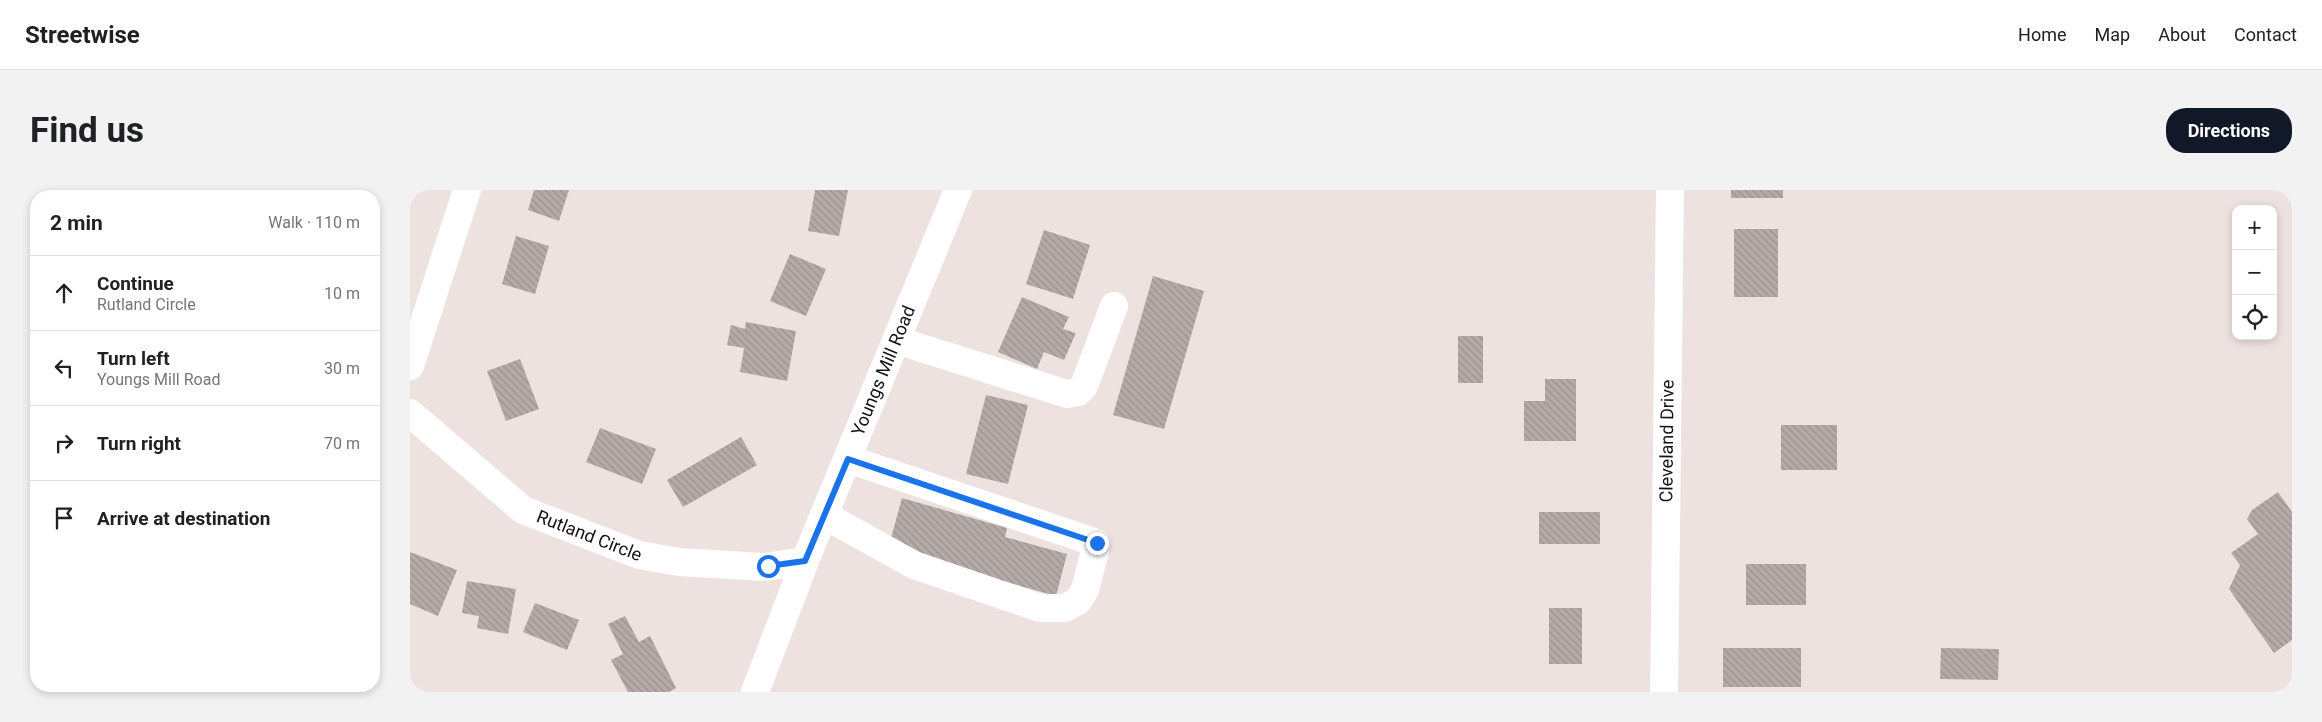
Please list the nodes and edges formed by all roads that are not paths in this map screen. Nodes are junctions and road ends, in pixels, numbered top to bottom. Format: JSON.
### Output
{"nodes":[{"id":1,"x":467,"y":190,"type":"edge"},
{"id":2,"x":958,"y":190,"type":"edge"},
{"id":3,"x":1670,"y":190,"type":"edge"},
{"id":4,"x":1114,"y":306,"type":"dead end"},
{"id":5,"x":896,"y":340,"type":"junction"},
{"id":6,"x":410,"y":366,"type":"edge"},
{"id":7,"x":410,"y":413,"type":"edge"},
{"id":8,"x":848,"y":459,"type":"junction"},
{"id":9,"x":824,"y":516,"type":"junction"},
{"id":10,"x":805,"y":561,"type":"junction"},
{"id":11,"x":755,"y":692,"type":"edge"},
{"id":12,"x":1664,"y":692,"type":"edge"}],
"edges":[{"from":1,"to":6,"type":"street"},
{"from":2,"to":5,"type":"street","name":"Youngs Mill Road"},
{"from":3,"to":12,"type":"street","name":"Cleveland Drive"},
{"from":4,"to":5,"type":"street"},
{"from":5,"to":8,"type":"street","name":"Youngs Mill Road"},
{"from":7,"to":10,"type":"street","name":"Rutland Circle"},
{"from":8,"to":9,"type":"street","name":"Youngs Mill Road"},
{"from":8,"to":9,"type":"street"},
{"from":9,"to":10,"type":"street","name":"Youngs Mill Road"},
{"from":10,"to":11,"type":"street","name":"Youngs Mill Road"}]}
